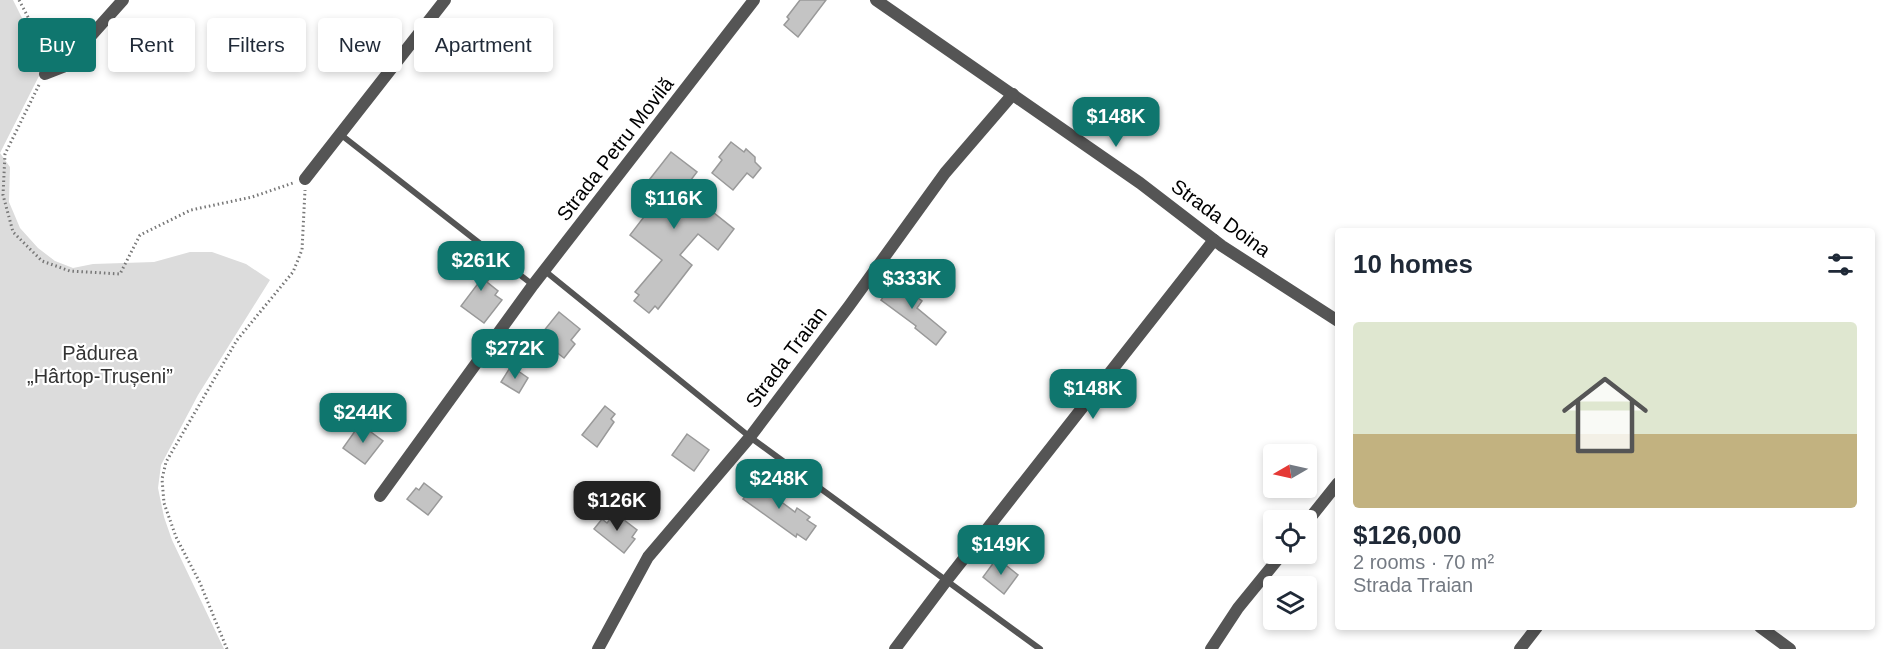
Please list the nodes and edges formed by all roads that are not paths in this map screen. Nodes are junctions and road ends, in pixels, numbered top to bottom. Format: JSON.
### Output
{"nodes":[{"id":1,"x":123,"y":0,"type":"edge"},
{"id":2,"x":445,"y":0,"type":"edge"},
{"id":3,"x":754,"y":0,"type":"edge"},
{"id":4,"x":876,"y":0,"type":"edge"},
{"id":5,"x":45,"y":74,"type":"road end"},
{"id":6,"x":1013,"y":94,"type":"junction"},
{"id":7,"x":339,"y":133,"type":"junction"},
{"id":8,"x":305,"y":179,"type":"road end"},
{"id":9,"x":1214,"y":240,"type":"junction"},
{"id":10,"x":545,"y":272,"type":"junction"},
{"id":11,"x":533,"y":285,"type":"junction"},
{"id":12,"x":1335,"y":319,"type":"edge"},
{"id":13,"x":750,"y":437,"type":"junction"},
{"id":14,"x":1335,"y":487,"type":"edge"},
{"id":15,"x":380,"y":496,"type":"dead end"},
{"id":16,"x":1316,"y":510,"type":"edge"},
{"id":17,"x":1274,"y":564,"type":"edge"},
{"id":18,"x":947,"y":580,"type":"junction"},
{"id":19,"x":1535,"y":630,"type":"edge"},
{"id":20,"x":1764,"y":630,"type":"edge"},
{"id":21,"x":598,"y":649,"type":"edge"},
{"id":22,"x":895,"y":649,"type":"edge"},
{"id":23,"x":1040,"y":649,"type":"edge"},
{"id":24,"x":1211,"y":649,"type":"edge"},
{"id":25,"x":1520,"y":649,"type":"edge"},
{"id":26,"x":1790,"y":649,"type":"edge"}],
"edges":[{"from":1,"to":5,"type":"street"},
{"from":2,"to":7,"type":"street"},
{"from":3,"to":10,"type":"street","name":"Strada Petru Movilă"},
{"from":4,"to":6,"type":"street","name":"Strada Doina"},
{"from":6,"to":9,"type":"street","name":"Strada Doina"},
{"from":6,"to":13,"type":"street","name":"Strada Traian"},
{"from":7,"to":8,"type":"street"},
{"from":7,"to":11,"type":"lane"},
{"from":9,"to":12,"type":"street","name":"Strada Doina"},
{"from":9,"to":18,"type":"street"},
{"from":10,"to":11,"type":"street","name":"Strada Petru Movilă"},
{"from":10,"to":13,"type":"lane"},
{"from":11,"to":15,"type":"street","name":"Strada Petru Movilă"},
{"from":13,"to":18,"type":"lane"},
{"from":13,"to":21,"type":"street","name":"Strada Traian"},
{"from":14,"to":16,"type":"street"},
{"from":17,"to":24,"type":"street"},
{"from":18,"to":22,"type":"street"},
{"from":18,"to":23,"type":"lane"},
{"from":19,"to":25,"type":"street"},
{"from":20,"to":26,"type":"street"}]}
